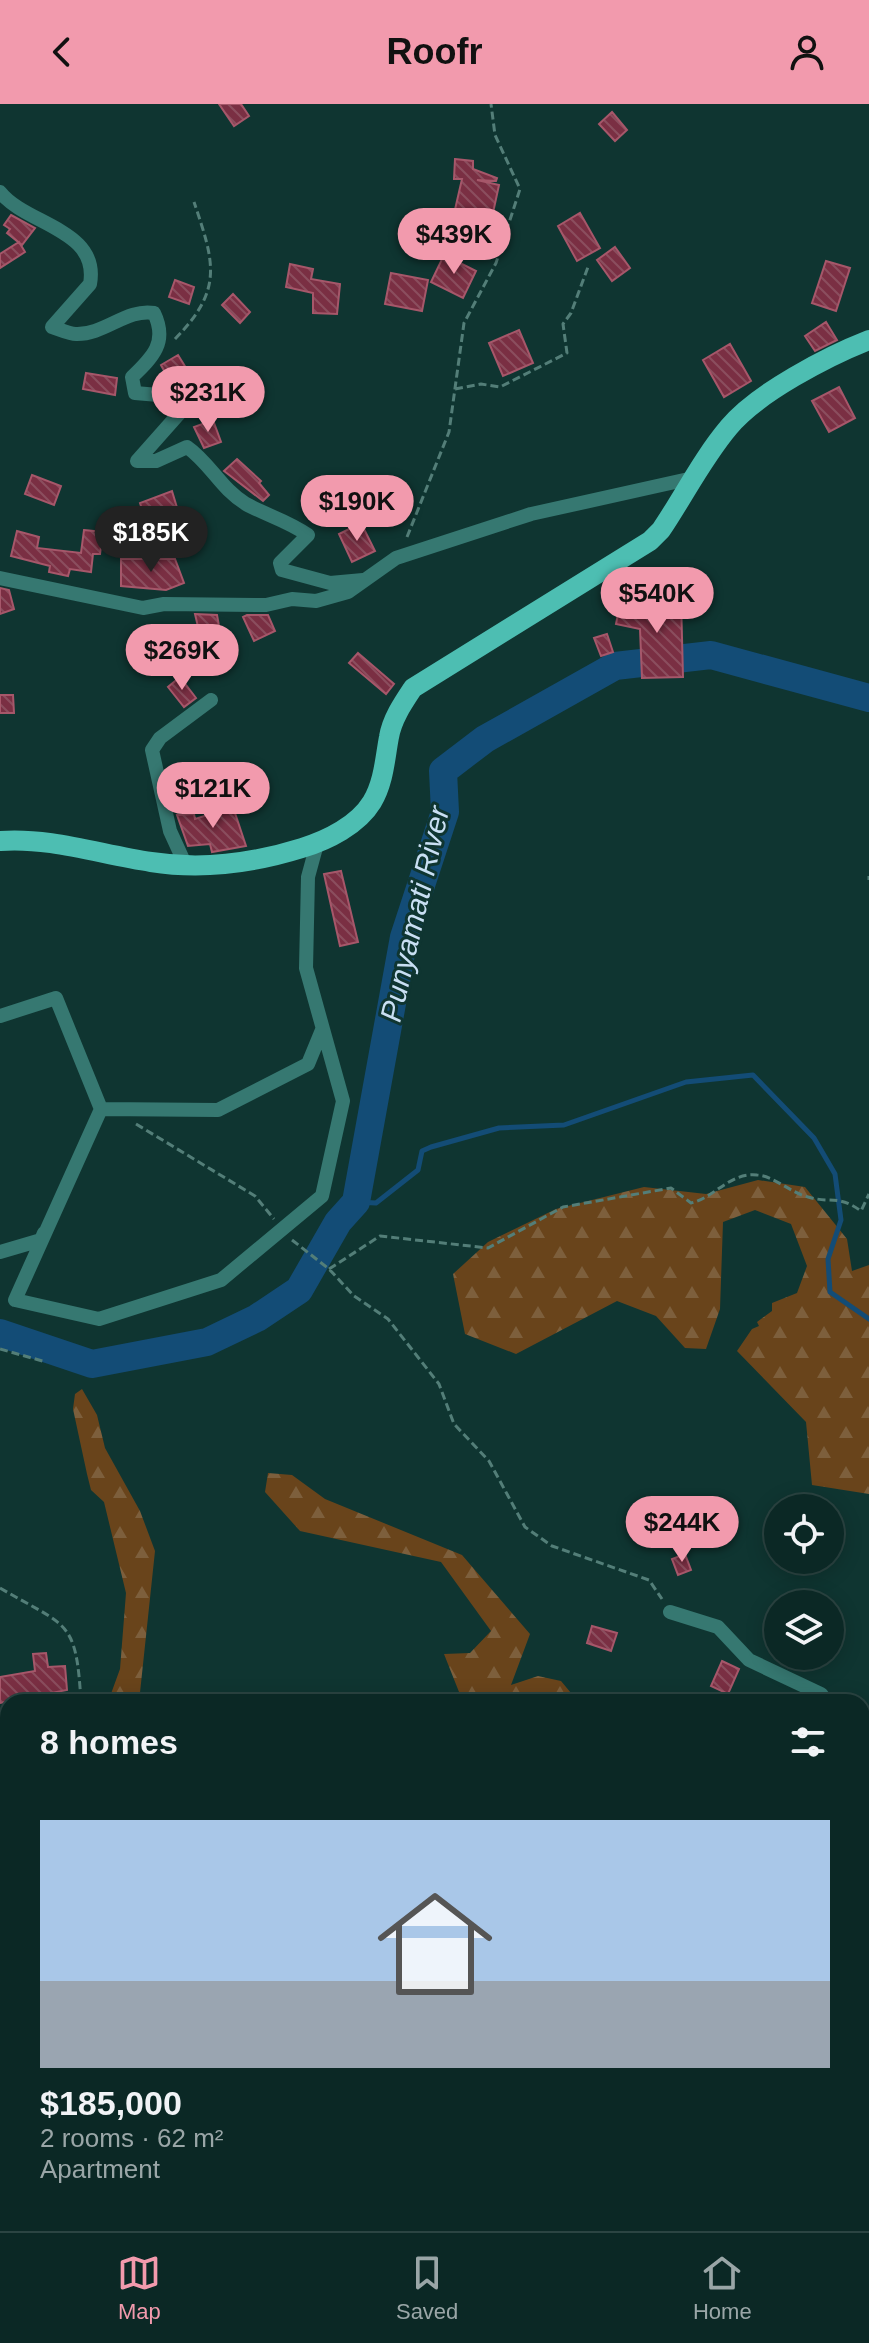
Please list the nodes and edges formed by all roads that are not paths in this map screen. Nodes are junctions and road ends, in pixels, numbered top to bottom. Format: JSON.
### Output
{"nodes":[{"id":1,"x":0,"y":192,"type":"edge"},
{"id":2,"x":869,"y":340,"type":"edge"},
{"id":3,"x":693,"y":478,"type":"junction"},
{"id":4,"x":0,"y":578,"type":"edge"},
{"id":5,"x":363,"y":580,"type":"junction"},
{"id":6,"x":211,"y":700,"type":"dead end"},
{"id":7,"x":0,"y":841,"type":"edge"},
{"id":8,"x":317,"y":844,"type":"junction"},
{"id":9,"x":186,"y":866,"type":"junction"},
{"id":10,"x":0,"y":1016,"type":"edge"},
{"id":11,"x":322,"y":1030,"type":"junction"},
{"id":12,"x":107,"y":1109,"type":"junction"},
{"id":13,"x":0,"y":1252,"type":"edge"},
{"id":14,"x":670,"y":1612,"type":"road end"},
{"id":15,"x":821,"y":1694,"type":"edge"}],
"edges":[{"from":1,"to":5,"type":"street"},
{"from":2,"to":3,"type":"main road"},
{"from":3,"to":5,"type":"street"},
{"from":3,"to":8,"type":"main road"},
{"from":4,"to":5,"type":"street"},
{"from":6,"to":9,"type":"street"},
{"from":7,"to":9,"type":"main road"},
{"from":8,"to":9,"type":"main road"},
{"from":8,"to":11,"type":"street"},
{"from":10,"to":12,"type":"street"},
{"from":11,"to":12,"type":"street"},
{"from":11,"to":12,"type":"street"},
{"from":12,"to":13,"type":"street"},
{"from":14,"to":15,"type":"street"}]}
